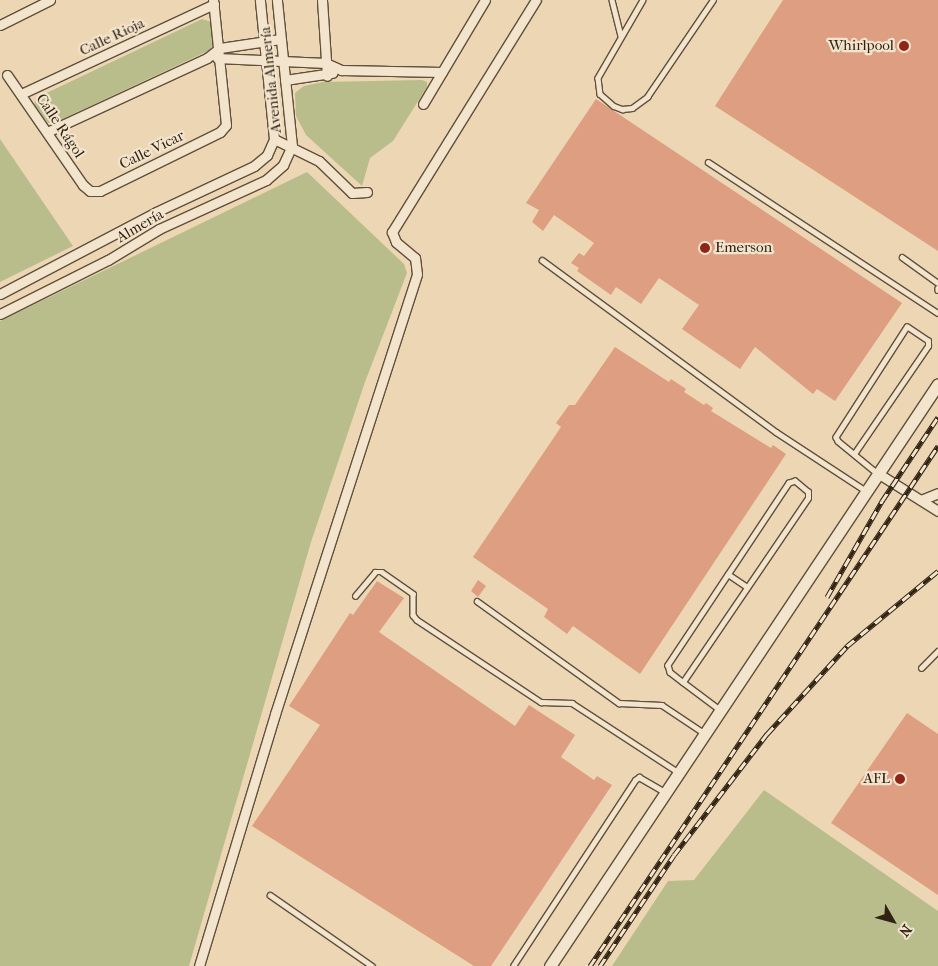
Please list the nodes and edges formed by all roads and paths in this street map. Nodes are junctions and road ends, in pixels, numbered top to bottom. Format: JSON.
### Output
{"nodes":[{"id":1,"x":260,"y":0,"type":"edge"},
{"id":2,"x":276,"y":0,"type":"edge"},
{"id":3,"x":322,"y":0,"type":"edge"},
{"id":4,"x":486,"y":0,"type":"edge"},
{"id":5,"x":536,"y":0,"type":"edge"},
{"id":6,"x":612,"y":0,"type":"edge"},
{"id":7,"x":644,"y":0,"type":"edge"},
{"id":8,"x":713,"y":0,"type":"edge"},
{"id":9,"x":44,"y":1,"type":"edge"},
{"id":10,"x":213,"y":2,"type":"edge"},
{"id":11,"x":0,"y":25,"type":"edge"},
{"id":12,"x":621,"y":36,"type":"junction"},
{"id":13,"x":280,"y":39,"type":"junction"},
{"id":14,"x":264,"y":41,"type":"junction"},
{"id":15,"x":220,"y":48,"type":"junction"},
{"id":16,"x":207,"y":58,"type":"junction"},
{"id":17,"x":222,"y":59,"type":"junction"},
{"id":18,"x":266,"y":59,"type":"junction"},
{"id":19,"x":283,"y":62,"type":"junction"},
{"id":20,"x":326,"y":63,"type":"junction"},
{"id":21,"x":342,"y":70,"type":"junction"},
{"id":22,"x":442,"y":72,"type":"junction"},
{"id":23,"x":7,"y":75,"type":"dead end"},
{"id":24,"x":327,"y":76,"type":"junction"},
{"id":25,"x":285,"y":80,"type":"junction"},
{"id":26,"x":21,"y":94,"type":"junction"},
{"id":27,"x":423,"y":104,"type":"dead end"},
{"id":28,"x":47,"y":132,"type":"junction"},
{"id":29,"x":274,"y":139,"type":"junction"},
{"id":30,"x":292,"y":146,"type":"junction"},
{"id":31,"x":267,"y":155,"type":"joint"},
{"id":32,"x":289,"y":157,"type":"joint"},
{"id":33,"x":708,"y":162,"type":"dead end"},
{"id":34,"x":90,"y":191,"type":"joint"},
{"id":35,"x":367,"y":192,"type":"dead end"},
{"id":36,"x":902,"y":257,"type":"dead end"},
{"id":37,"x":542,"y":260,"type":"dead end"},
{"id":38,"x":55,"y":268,"type":"junction"},
{"id":39,"x":938,"y":283,"type":"edge"},
{"id":40,"x":61,"y":284,"type":"junction"},
{"id":41,"x":0,"y":294,"type":"edge"},
{"id":42,"x":938,"y":312,"type":"edge"},
{"id":43,"x":0,"y":314,"type":"edge"},
{"id":44,"x":938,"y":384,"type":"edge"},
{"id":45,"x":854,"y":454,"type":"junction"},
{"id":46,"x":878,"y":474,"type":"junction"},
{"id":47,"x":867,"y":492,"type":"junction"},
{"id":48,"x":938,"y":493,"type":"edge"},
{"id":49,"x":921,"y":500,"type":"junction"},
{"id":50,"x":938,"y":511,"type":"edge"},
{"id":51,"x":728,"y":574,"type":"junction"},
{"id":52,"x":747,"y":587,"type":"junction"},
{"id":53,"x":355,"y":596,"type":"dead end"},
{"id":54,"x":477,"y":601,"type":"dead end"},
{"id":55,"x":938,"y":651,"type":"edge"},
{"id":56,"x":921,"y":668,"type":"dead end"},
{"id":57,"x":683,"y":682,"type":"junction"},
{"id":58,"x":721,"y":710,"type":"junction"},
{"id":59,"x":705,"y":734,"type":"junction"},
{"id":60,"x":680,"y":772,"type":"junction"},
{"id":61,"x":666,"y":793,"type":"junction"},
{"id":62,"x":270,"y":895,"type":"dead end"},
{"id":63,"x":199,"y":966,"type":"edge"},
{"id":64,"x":372,"y":966,"type":"edge"},
{"id":65,"x":513,"y":966,"type":"edge"},
{"id":66,"x":550,"y":966,"type":"edge"}],
"edges":[{"from":1,"to":14,"type":"street","name":"Avenida Almería"},
{"from":2,"to":13,"type":"street","name":"Avenida Almería"},
{"from":3,"to":20,"type":"street"},
{"from":4,"to":22,"type":"street"},
{"from":5,"to":63,"type":"street"},
{"from":6,"to":12,"type":"lane"},
{"from":7,"to":12,"type":"lane"},
{"from":8,"to":12,"type":"lane"},
{"from":9,"to":11,"type":"street"},
{"from":10,"to":15,"type":"street"},
{"from":10,"to":26,"type":"street","name":"Calle Rioja"},
{"from":13,"to":14,"type":"street"},
{"from":13,"to":19,"type":"street","name":"Avenida Almería"},
{"from":14,"to":15,"type":"street"},
{"from":14,"to":18,"type":"street","name":"Avenida Almería"},
{"from":15,"to":16,"type":"street"},
{"from":15,"to":17,"type":"street"},
{"from":16,"to":17,"type":"street"},
{"from":16,"to":28,"type":"street"},
{"from":17,"to":18,"type":"street"},
{"from":17,"to":34,"type":"street","name":"Calle Vicar"},
{"from":18,"to":19,"type":"street"},
{"from":18,"to":29,"type":"street","name":"Avenida Almería"},
{"from":19,"to":20,"type":"street"},
{"from":19,"to":25,"type":"street","name":"Avenida Almería"},
{"from":20,"to":21,"type":"street"},
{"from":20,"to":24,"type":"street"},
{"from":21,"to":22,"type":"street"},
{"from":21,"to":24,"type":"street"},
{"from":22,"to":27,"type":"street"},
{"from":23,"to":26,"type":"street","name":"Calle Rágol"},
{"from":24,"to":25,"type":"street"},
{"from":25,"to":30,"type":"street","name":"Avenida Almería"},
{"from":26,"to":28,"type":"street","name":"Calle Rágol"},
{"from":28,"to":34,"type":"street","name":"Calle Rágol"},
{"from":29,"to":30,"type":"street"},
{"from":29,"to":31,"type":"street","name":"Avenida Almería"},
{"from":30,"to":32,"type":"street","name":"Avenida Almería"},
{"from":30,"to":35,"type":"street"},
{"from":31,"to":38,"type":"street","name":"Almería"},
{"from":32,"to":40,"type":"street","name":"Almería"},
{"from":33,"to":42,"type":"lane"},
{"from":36,"to":39,"type":"lane"},
{"from":37,"to":47,"type":"lane"},
{"from":38,"to":40,"type":"street"},
{"from":38,"to":41,"type":"street","name":"Almería"},
{"from":40,"to":43,"type":"street","name":"Almería"},
{"from":44,"to":46,"type":"street"},
{"from":45,"to":45,"type":"lane"},
{"from":45,"to":46,"type":"lane"},
{"from":46,"to":47,"type":"street"},
{"from":46,"to":49,"type":"street"},
{"from":47,"to":58,"type":"street"},
{"from":48,"to":49,"type":"street"},
{"from":49,"to":50,"type":"street"},
{"from":51,"to":52,"type":"lane"},
{"from":51,"to":52,"type":"lane"},
{"from":51,"to":57,"type":"lane"},
{"from":52,"to":57,"type":"lane"},
{"from":53,"to":60,"type":"lane"},
{"from":54,"to":59,"type":"lane"},
{"from":55,"to":56,"type":"lane"},
{"from":57,"to":58,"type":"lane"},
{"from":58,"to":59,"type":"street"},
{"from":59,"to":60,"type":"street"},
{"from":60,"to":61,"type":"street"},
{"from":61,"to":65,"type":"lane"},
{"from":61,"to":66,"type":"street"},
{"from":62,"to":64,"type":"lane"}]}
